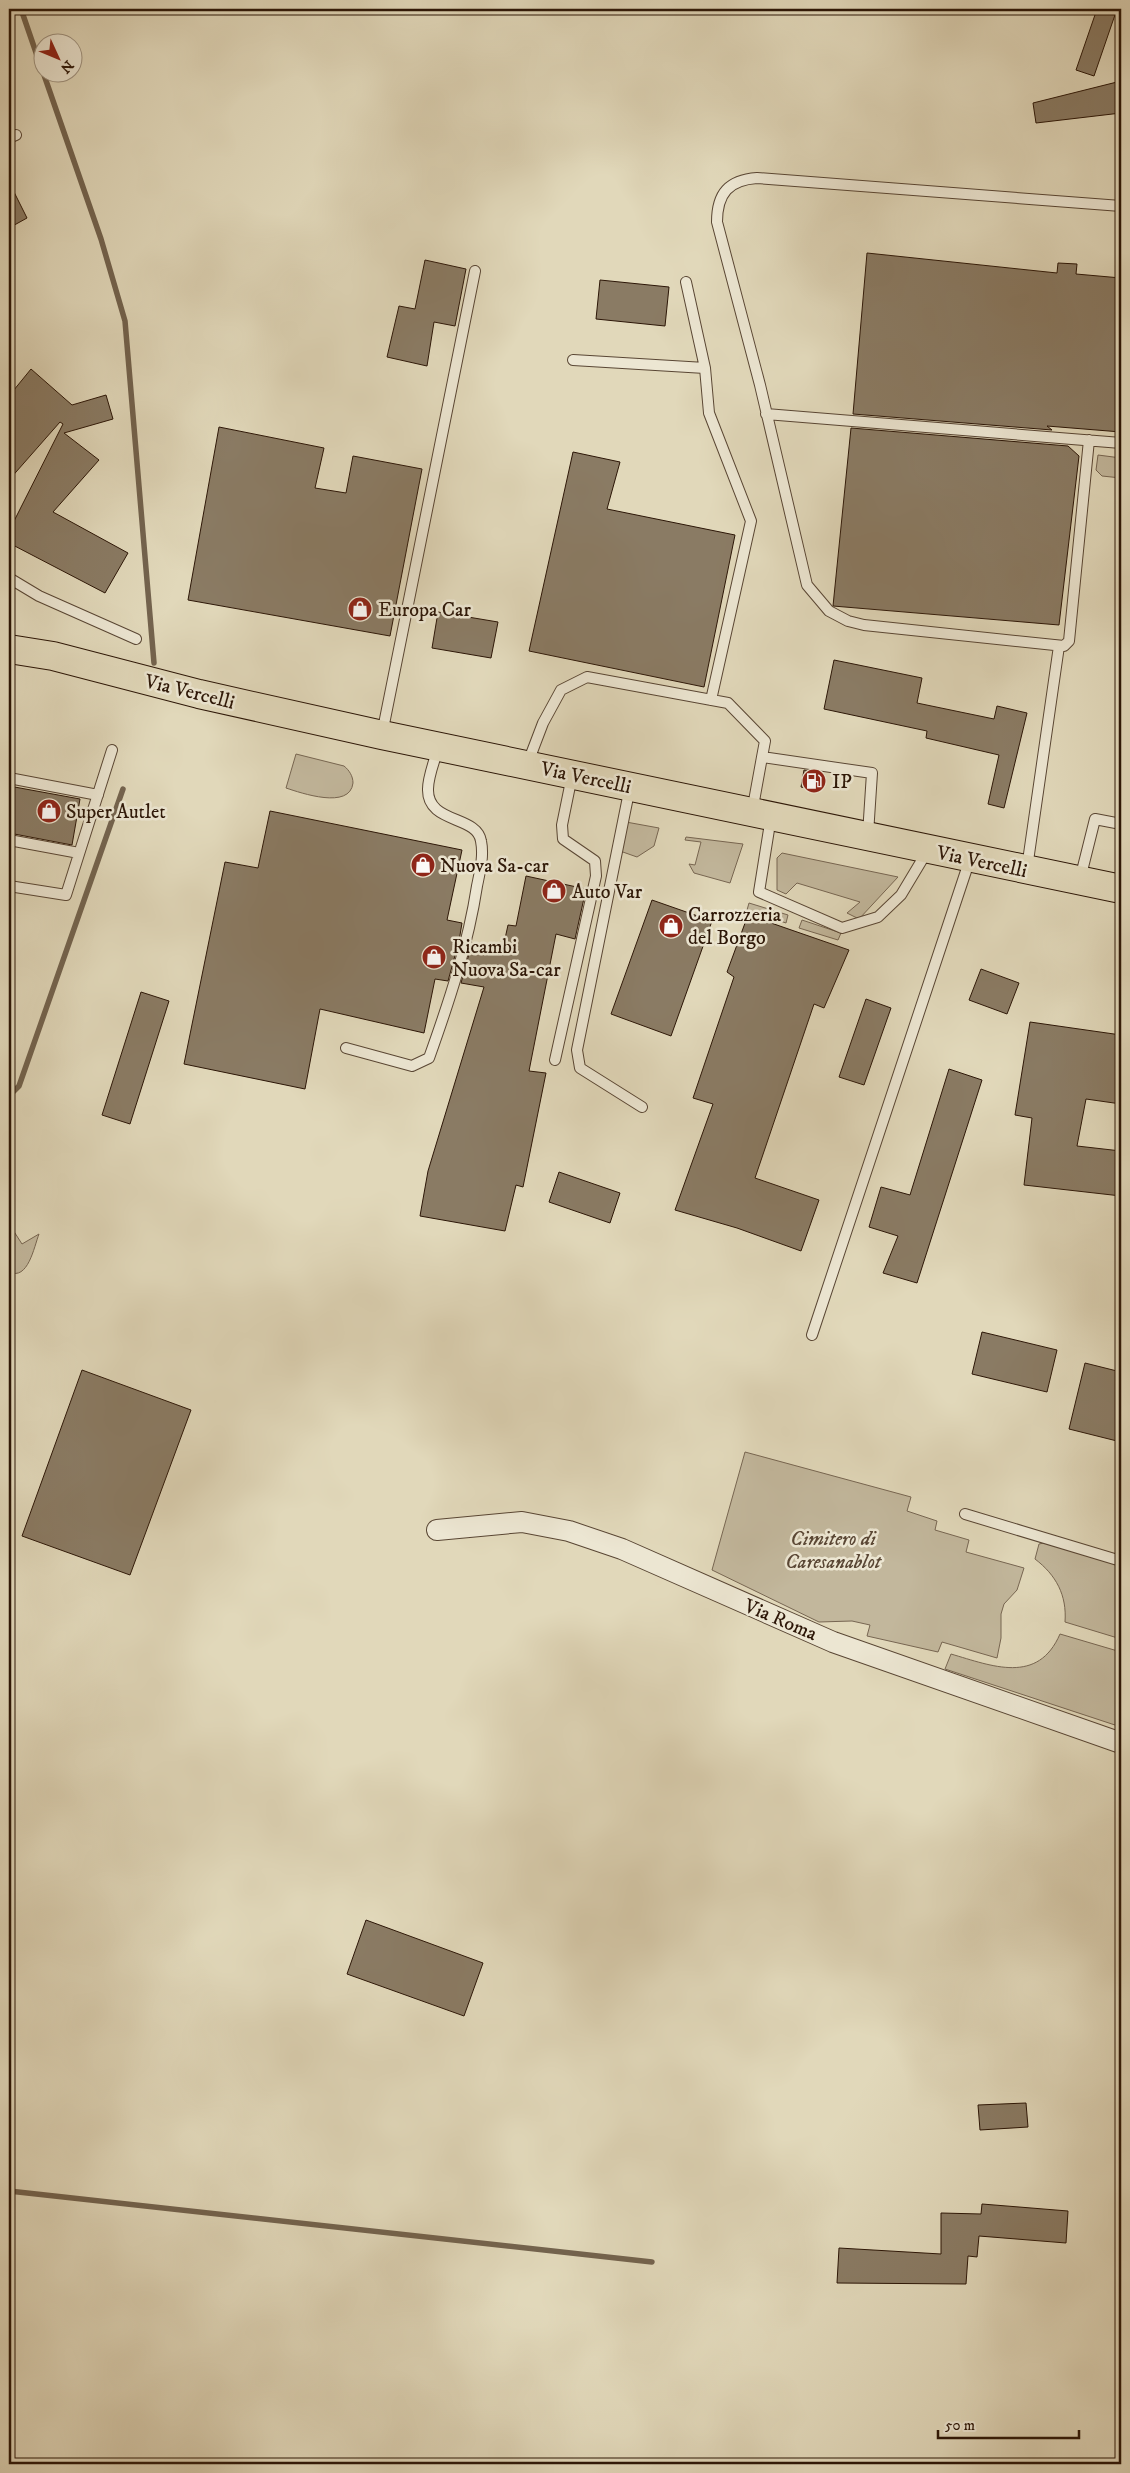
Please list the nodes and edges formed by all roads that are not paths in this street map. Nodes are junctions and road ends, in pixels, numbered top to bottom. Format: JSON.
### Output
{"nodes":[{"id":1,"x":1121,"y":206,"type":"edge"},
{"id":2,"x":475,"y":271,"type":"dead end"},
{"id":3,"x":686,"y":282,"type":"dead end"},
{"id":4,"x":573,"y":360,"type":"dead end"},
{"id":5,"x":705,"y":368,"type":"junction"},
{"id":6,"x":766,"y":414,"type":"junction"},
{"id":7,"x":1089,"y":440,"type":"junction"},
{"id":8,"x":1121,"y":442,"type":"edge"},
{"id":9,"x":9,"y":578,"type":"edge"},
{"id":10,"x":9,"y":634,"type":"edge"},
{"id":11,"x":136,"y":639,"type":"dead end"},
{"id":12,"x":1059,"y":646,"type":"junction"},
{"id":13,"x":9,"y":649,"type":"edge"},
{"id":14,"x":53,"y":656,"type":"junction"},
{"id":15,"x":711,"y":700,"type":"junction"},
{"id":16,"x":382,"y":735,"type":"junction"},
{"id":17,"x":438,"y":747,"type":"junction"},
{"id":18,"x":112,"y":750,"type":"dead end"},
{"id":19,"x":762,"y":757,"type":"junction"},
{"id":20,"x":527,"y":765,"type":"junction"},
{"id":21,"x":572,"y":775,"type":"junction"},
{"id":22,"x":9,"y":778,"type":"edge"},
{"id":23,"x":630,"y":786,"type":"junction"},
{"id":24,"x":98,"y":795,"type":"junction"},
{"id":25,"x":762,"y":815,"type":"junction"},
{"id":26,"x":1121,"y":824,"type":"edge"},
{"id":27,"x":868,"y":837,"type":"junction"},
{"id":28,"x":9,"y":840,"type":"edge"},
{"id":29,"x":928,"y":849,"type":"junction"},
{"id":30,"x":80,"y":854,"type":"junction"},
{"id":31,"x":971,"y":858,"type":"junction"},
{"id":32,"x":1026,"y":870,"type":"junction"},
{"id":33,"x":1080,"y":880,"type":"junction"},
{"id":34,"x":9,"y":886,"type":"edge"},
{"id":35,"x":1121,"y":889,"type":"edge"},
{"id":36,"x":346,"y":1048,"type":"dead end"},
{"id":37,"x":555,"y":1060,"type":"dead end"},
{"id":38,"x":642,"y":1107,"type":"dead end"},
{"id":39,"x":812,"y":1336,"type":"dead end"},
{"id":40,"x":965,"y":1514,"type":"dead end"},
{"id":41,"x":438,"y":1530,"type":"dead end"},
{"id":42,"x":1121,"y":1561,"type":"edge"},
{"id":43,"x":1121,"y":1743,"type":"edge"}],
"edges":[{"from":1,"to":6,"type":"lane"},
{"from":2,"to":16,"type":"lane"},
{"from":3,"to":5,"type":"lane"},
{"from":4,"to":5,"type":"lane"},
{"from":5,"to":15,"type":"lane"},
{"from":6,"to":7,"type":"lane"},
{"from":6,"to":12,"type":"lane"},
{"from":7,"to":8,"type":"lane"},
{"from":7,"to":12,"type":"lane"},
{"from":9,"to":11,"type":"lane"},
{"from":10,"to":14,"type":"main road","name":"Via Vercelli"},
{"from":12,"to":32,"type":"lane"},
{"from":13,"to":14,"type":"main road","name":"Via Vercelli"},
{"from":14,"to":16,"type":"main road","name":"Via Vercelli"},
{"from":15,"to":19,"type":"lane"},
{"from":15,"to":20,"type":"lane"},
{"from":16,"to":17,"type":"main road","name":"Via Vercelli"},
{"from":17,"to":20,"type":"main road","name":"Via Vercelli"},
{"from":17,"to":36,"type":"lane"},
{"from":18,"to":24,"type":"lane"},
{"from":19,"to":25,"type":"lane"},
{"from":19,"to":27,"type":"lane"},
{"from":20,"to":21,"type":"main road","name":"Via Vercelli"},
{"from":21,"to":23,"type":"main road","name":"Via Vercelli"},
{"from":21,"to":37,"type":"lane"},
{"from":22,"to":24,"type":"lane"},
{"from":23,"to":25,"type":"main road","name":"Via Vercelli"},
{"from":23,"to":38,"type":"lane"},
{"from":24,"to":30,"type":"lane"},
{"from":25,"to":27,"type":"main road","name":"Via Vercelli"},
{"from":25,"to":29,"type":"lane"},
{"from":26,"to":33,"type":"lane"},
{"from":27,"to":29,"type":"main road","name":"Via Vercelli"},
{"from":28,"to":30,"type":"lane"},
{"from":29,"to":31,"type":"main road","name":"Via Vercelli"},
{"from":30,"to":34,"type":"lane"},
{"from":31,"to":32,"type":"main road","name":"Via Vercelli"},
{"from":31,"to":39,"type":"lane"},
{"from":32,"to":33,"type":"main road","name":"Via Vercelli"},
{"from":33,"to":35,"type":"main road","name":"Via Vercelli"},
{"from":40,"to":42,"type":"lane"},
{"from":41,"to":43,"type":"street","name":"Via Roma"}]}
